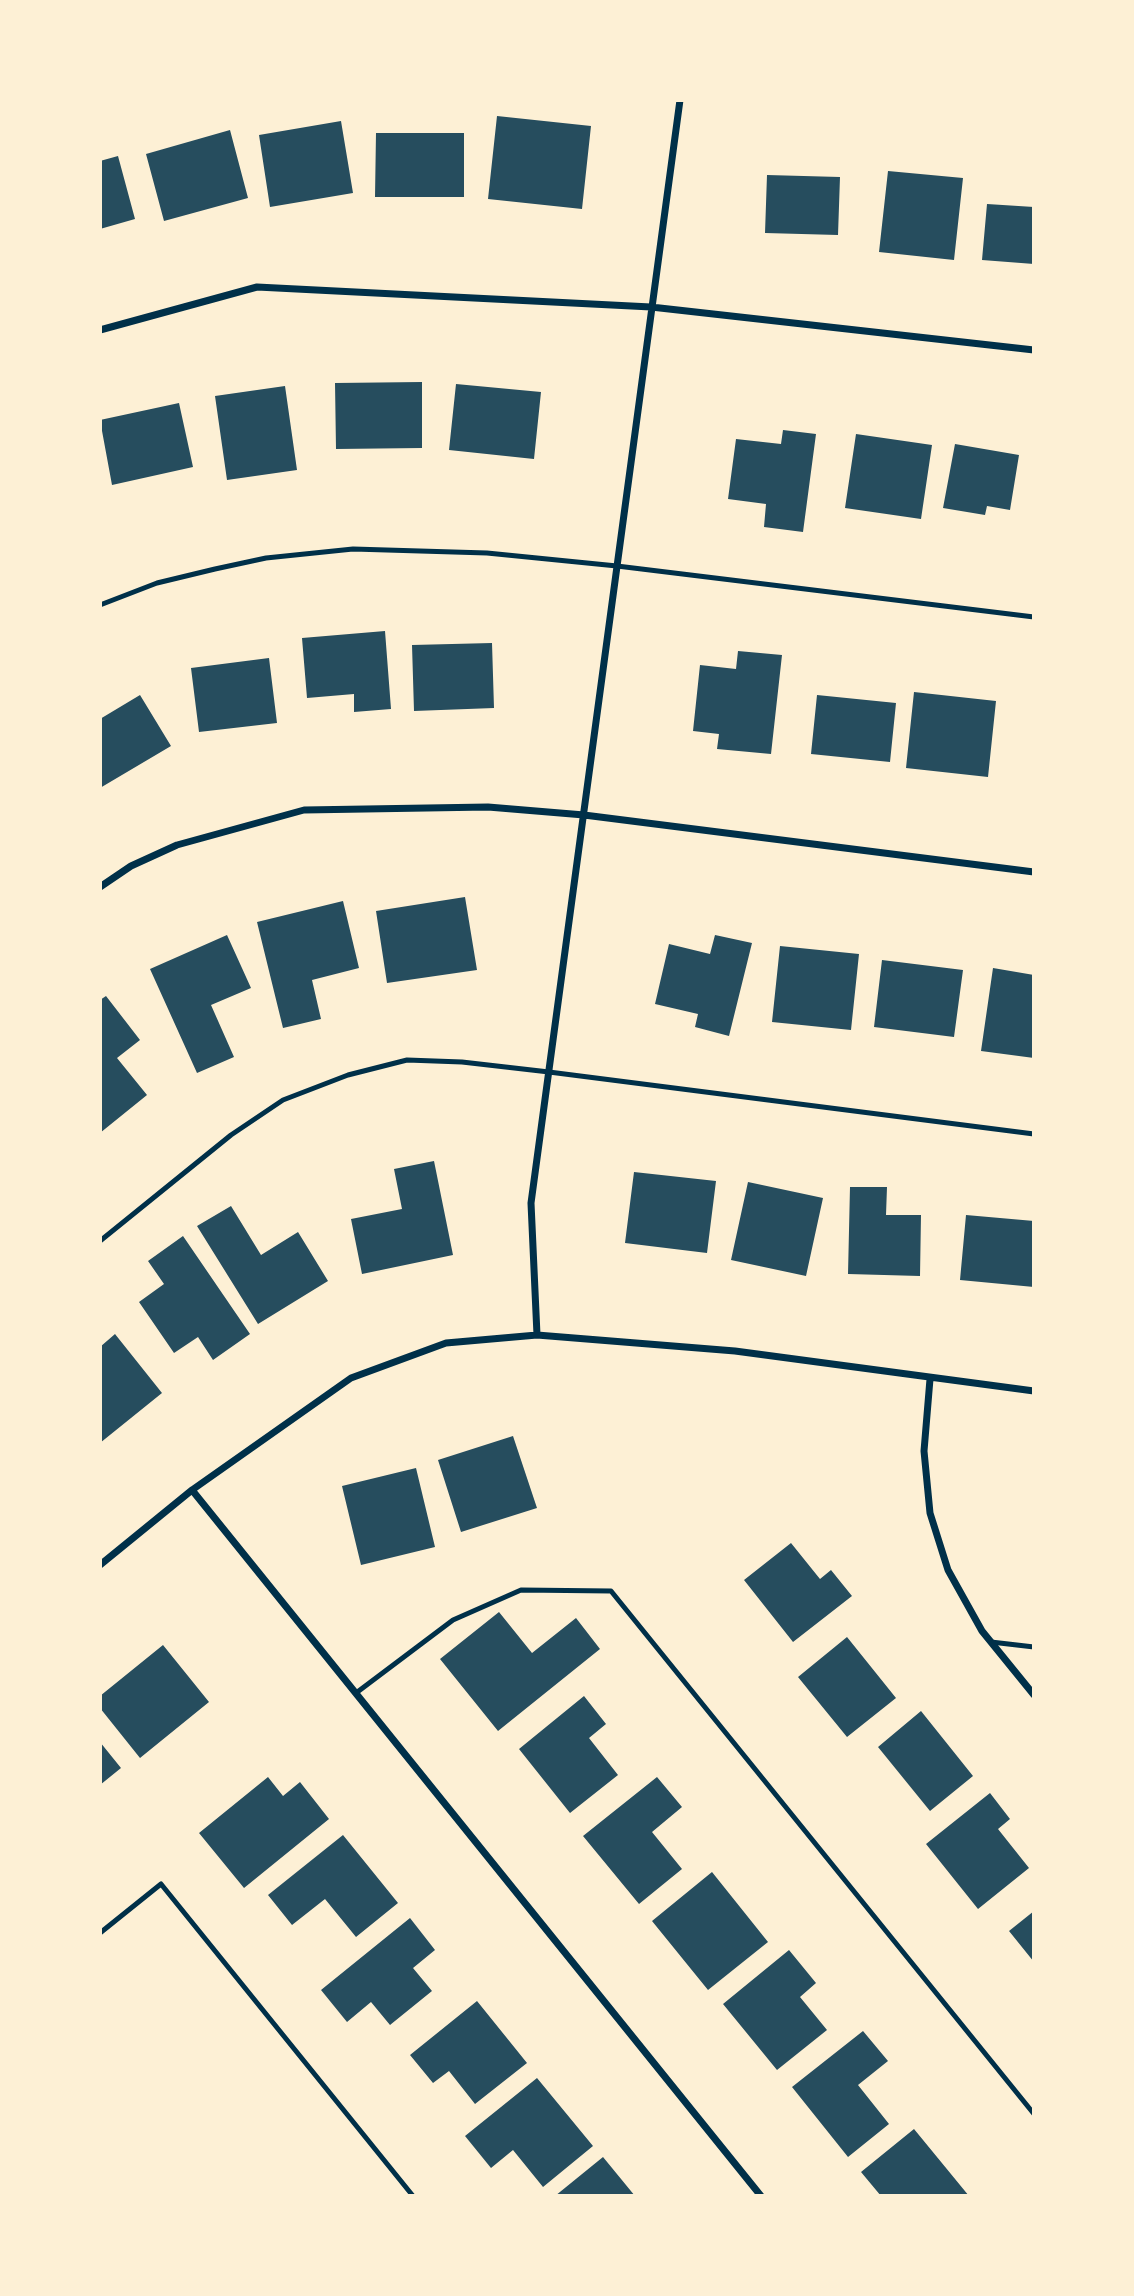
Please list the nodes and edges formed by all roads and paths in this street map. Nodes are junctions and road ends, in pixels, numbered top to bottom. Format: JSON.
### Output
{"nodes":[{"id":1,"x":680,"y":100,"type":"edge"},
{"id":2,"x":651,"y":307,"type":"junction"},
{"id":3,"x":100,"y":330,"type":"edge"},
{"id":4,"x":1034,"y":350,"type":"edge"},
{"id":5,"x":617,"y":566,"type":"junction"},
{"id":6,"x":100,"y":605,"type":"edge"},
{"id":7,"x":1034,"y":617,"type":"edge"},
{"id":8,"x":584,"y":815,"type":"junction"},
{"id":9,"x":1034,"y":872,"type":"edge"},
{"id":10,"x":100,"y":887,"type":"edge"},
{"id":11,"x":549,"y":1072,"type":"junction"},
{"id":12,"x":1034,"y":1134,"type":"edge"},
{"id":13,"x":100,"y":1241,"type":"edge"},
{"id":14,"x":537,"y":1335,"type":"junction"},
{"id":15,"x":930,"y":1379,"type":"junction"},
{"id":16,"x":1034,"y":1391,"type":"edge"},
{"id":17,"x":192,"y":1490,"type":"junction"},
{"id":18,"x":100,"y":1565,"type":"edge"},
{"id":19,"x":991,"y":1642,"type":"junction"},
{"id":20,"x":1034,"y":1647,"type":"edge"},
{"id":21,"x":356,"y":1693,"type":"junction"},
{"id":22,"x":1034,"y":1695,"type":"edge"},
{"id":23,"x":100,"y":1933,"type":"edge"},
{"id":24,"x":1034,"y":2114,"type":"edge"},
{"id":25,"x":413,"y":2196,"type":"edge"},
{"id":26,"x":761,"y":2196,"type":"edge"}],
"edges":[{"from":1,"to":2,"type":"street"},
{"from":2,"to":3,"type":"street"},
{"from":2,"to":4,"type":"street"},
{"from":2,"to":5,"type":"street"},
{"from":5,"to":6,"type":"lane"},
{"from":5,"to":7,"type":"lane"},
{"from":5,"to":8,"type":"street"},
{"from":8,"to":9,"type":"street"},
{"from":8,"to":10,"type":"street"},
{"from":8,"to":11,"type":"street"},
{"from":11,"to":12,"type":"lane"},
{"from":11,"to":13,"type":"lane"},
{"from":11,"to":14,"type":"street"},
{"from":14,"to":15,"type":"street"},
{"from":14,"to":17,"type":"street"},
{"from":15,"to":16,"type":"street"},
{"from":15,"to":19,"type":"street"},
{"from":17,"to":18,"type":"street"},
{"from":17,"to":21,"type":"street"},
{"from":19,"to":20,"type":"lane"},
{"from":19,"to":22,"type":"street"},
{"from":21,"to":24,"type":"lane"},
{"from":21,"to":26,"type":"street"},
{"from":23,"to":25,"type":"lane"}]}
